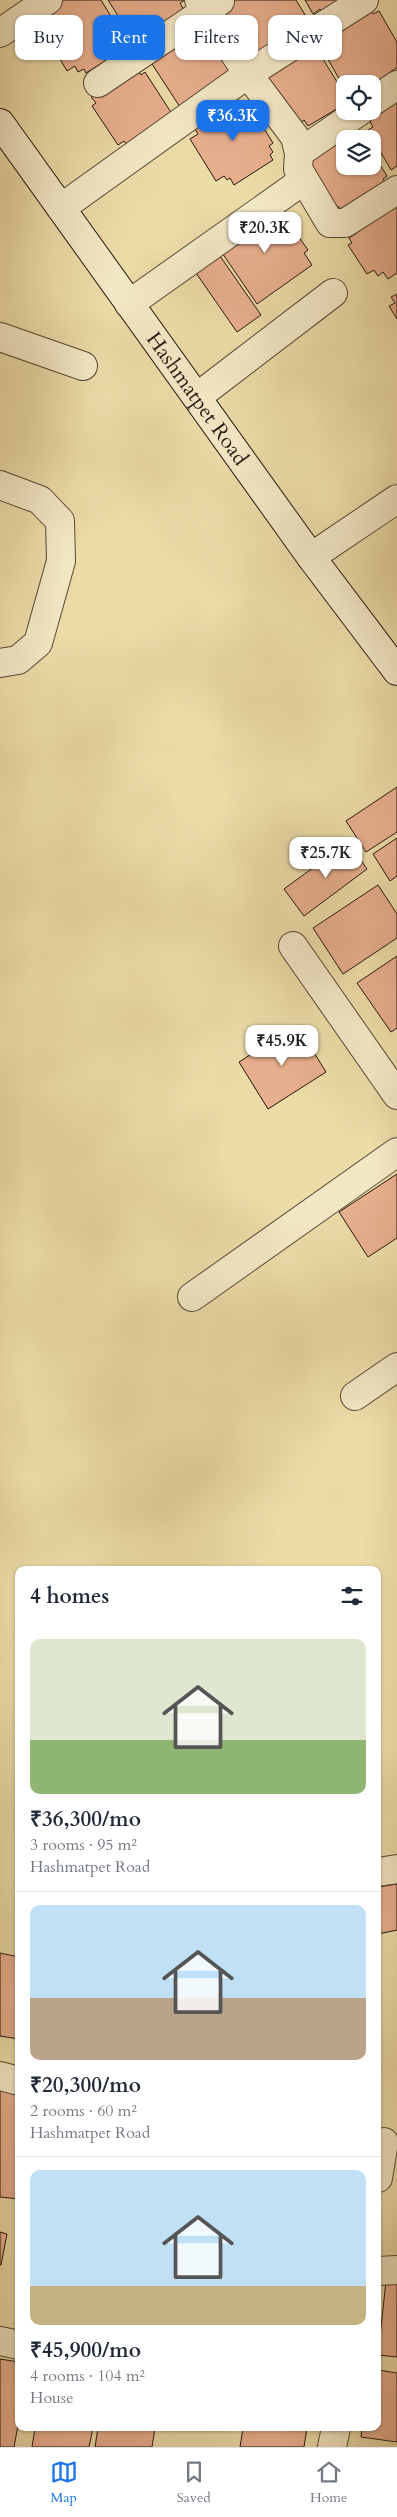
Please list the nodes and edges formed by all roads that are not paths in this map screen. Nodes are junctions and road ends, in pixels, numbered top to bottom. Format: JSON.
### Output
{"nodes":[{"id":1,"x":48,"y":0,"type":"edge"},
{"id":2,"x":364,"y":0,"type":"edge"},
{"id":3,"x":209,"y":3,"type":"edge"},
{"id":4,"x":0,"y":33,"type":"edge"},
{"id":5,"x":248,"y":74,"type":"junction"},
{"id":6,"x":98,"y":83,"type":"dead end"},
{"id":7,"x":397,"y":85,"type":"edge"},
{"id":8,"x":381,"y":96,"type":"edge"},
{"id":9,"x":347,"y":120,"type":"edge"},
{"id":10,"x":0,"y":123,"type":"edge"},
{"id":11,"x":300,"y":153,"type":"junction"},
{"id":12,"x":304,"y":180,"type":"junction"},
{"id":13,"x":397,"y":190,"type":"edge"},
{"id":14,"x":61,"y":208,"type":"junction"},
{"id":15,"x":333,"y":293,"type":"dead end"},
{"id":16,"x":129,"y":304,"type":"junction"},
{"id":17,"x":0,"y":337,"type":"edge"},
{"id":18,"x":83,"y":366,"type":"dead end"},
{"id":19,"x":196,"y":397,"type":"junction"},
{"id":20,"x":0,"y":485,"type":"edge"},
{"id":21,"x":397,"y":500,"type":"edge"},
{"id":22,"x":311,"y":557,"type":"junction"},
{"id":23,"x":0,"y":663,"type":"edge"},
{"id":24,"x":397,"y":670,"type":"edge"},
{"id":25,"x":293,"y":946,"type":"dead end"},
{"id":26,"x":397,"y":1095,"type":"edge"},
{"id":27,"x":397,"y":1152,"type":"edge"},
{"id":28,"x":192,"y":1297,"type":"dead end"},
{"id":29,"x":397,"y":1367,"type":"edge"},
{"id":30,"x":355,"y":1396,"type":"dead end"},
{"id":31,"x":397,"y":1869,"type":"edge"},
{"id":32,"x":381,"y":1872,"type":"edge"},
{"id":33,"x":0,"y":2076,"type":"edge"},
{"id":34,"x":15,"y":2080,"type":"edge"},
{"id":35,"x":386,"y":2141,"type":"edge"},
{"id":36,"x":381,"y":2164,"type":"edge"},
{"id":37,"x":397,"y":2270,"type":"edge"},
{"id":38,"x":381,"y":2271,"type":"edge"},
{"id":39,"x":335,"y":2431,"type":"edge"},
{"id":40,"x":332,"y":2447,"type":"edge"}],
"edges":[{"from":1,"to":4,"type":"street"},
{"from":2,"to":5,"type":"street"},
{"from":3,"to":5,"type":"street"},
{"from":3,"to":6,"type":"street"},
{"from":5,"to":11,"type":"street"},
{"from":5,"to":14,"type":"street"},
{"from":7,"to":8,"type":"street"},
{"from":9,"to":11,"type":"street"},
{"from":10,"to":14,"type":"street","name":"Hashmatpet Road"},
{"from":11,"to":12,"type":"street"},
{"from":12,"to":13,"type":"street"},
{"from":12,"to":16,"type":"street"},
{"from":14,"to":16,"type":"street","name":"Hashmatpet Road"},
{"from":15,"to":19,"type":"street"},
{"from":16,"to":19,"type":"street","name":"Hashmatpet Road"},
{"from":17,"to":18,"type":"street"},
{"from":19,"to":22,"type":"street","name":"Hashmatpet Road"},
{"from":20,"to":23,"type":"street"},
{"from":21,"to":22,"type":"street"},
{"from":22,"to":24,"type":"street","name":"Hashmatpet Road"},
{"from":25,"to":26,"type":"street"},
{"from":27,"to":28,"type":"street"},
{"from":29,"to":30,"type":"street"},
{"from":31,"to":32,"type":"street"},
{"from":33,"to":34,"type":"street"},
{"from":35,"to":36,"type":"street"},
{"from":37,"to":38,"type":"street"},
{"from":39,"to":40,"type":"street"}]}
